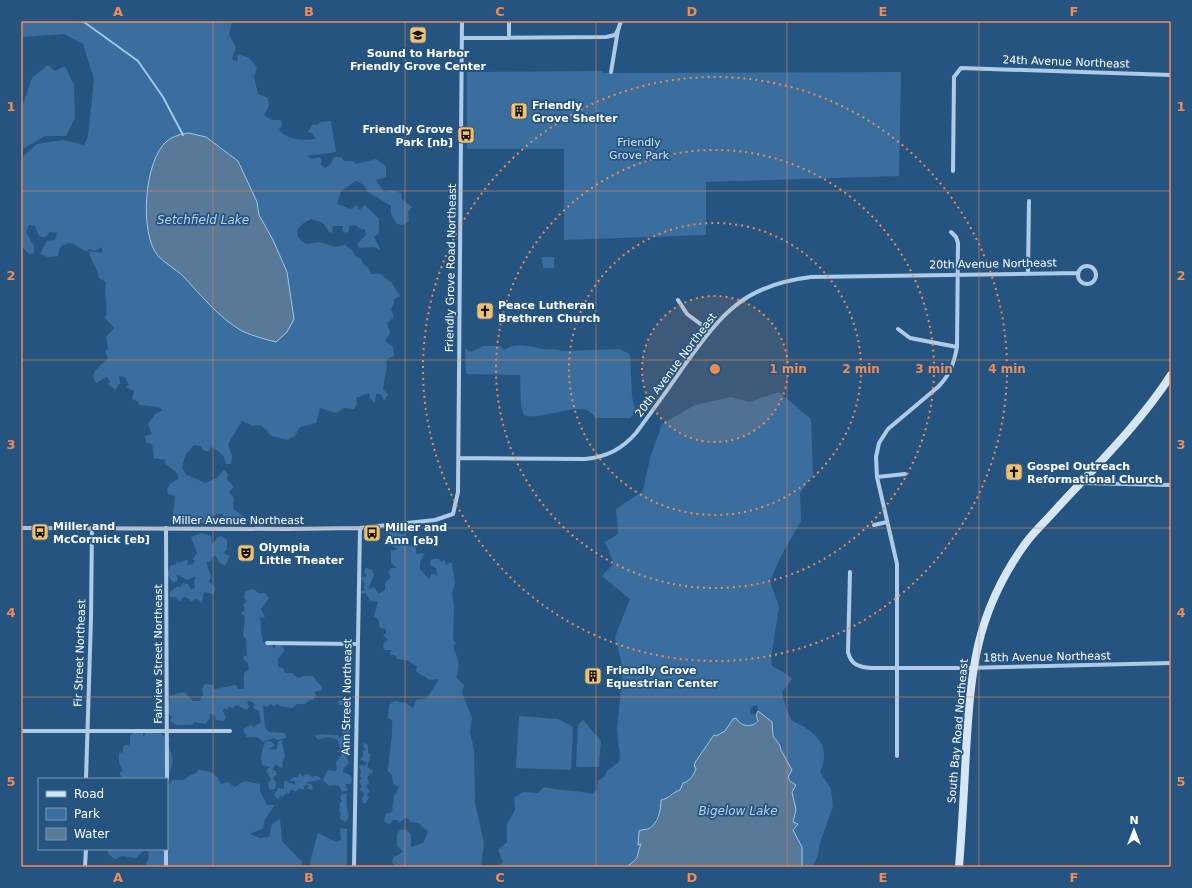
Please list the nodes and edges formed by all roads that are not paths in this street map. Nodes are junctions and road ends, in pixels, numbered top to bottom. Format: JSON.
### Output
{"nodes":[{"id":1,"x":462,"y":21,"type":"edge"},
{"id":2,"x":509,"y":21,"type":"edge"},
{"id":3,"x":621,"y":21,"type":"edge"},
{"id":4,"x":618,"y":30,"type":"junction"},
{"id":5,"x":462,"y":38,"type":"junction"},
{"id":6,"x":509,"y":38,"type":"junction"},
{"id":7,"x":611,"y":72,"type":"dead end"},
{"id":8,"x":1171,"y":75,"type":"edge"},
{"id":9,"x":953,"y":171,"type":"dead end"},
{"id":10,"x":1030,"y":201,"type":"dead end"},
{"id":11,"x":951,"y":232,"type":"dead end"},
{"id":12,"x":1028,"y":272,"type":"junction"},
{"id":13,"x":1078,"y":273,"type":"junction"},
{"id":14,"x":958,"y":274,"type":"junction"},
{"id":15,"x":678,"y":300,"type":"dead end"},
{"id":16,"x":898,"y":329,"type":"dead end"},
{"id":17,"x":710,"y":331,"type":"junction"},
{"id":18,"x":957,"y":347,"type":"junction"},
{"id":19,"x":1171,"y":375,"type":"edge"},
{"id":20,"x":458,"y":458,"type":"junction"},
{"id":21,"x":905,"y":474,"type":"dead end"},
{"id":22,"x":877,"y":477,"type":"junction"},
{"id":23,"x":1080,"y":483,"type":"junction"},
{"id":24,"x":1171,"y":485,"type":"edge"},
{"id":25,"x":453,"y":514,"type":"joint"},
{"id":26,"x":887,"y":522,"type":"junction"},
{"id":27,"x":874,"y":525,"type":"dead end"},
{"id":28,"x":21,"y":528,"type":"edge"},
{"id":29,"x":92,"y":528,"type":"junction"},
{"id":30,"x":166,"y":528,"type":"junction"},
{"id":31,"x":360,"y":528,"type":"junction"},
{"id":32,"x":850,"y":572,"type":"dead end"},
{"id":33,"x":267,"y":644,"type":"dead end"},
{"id":34,"x":356,"y":644,"type":"junction"},
{"id":35,"x":1171,"y":663,"type":"edge"},
{"id":36,"x":897,"y":668,"type":"junction"},
{"id":37,"x":973,"y":668,"type":"junction"},
{"id":38,"x":21,"y":730,"type":"edge"},
{"id":39,"x":86,"y":731,"type":"junction"},
{"id":40,"x":230,"y":731,"type":"dead end"},
{"id":41,"x":167,"y":732,"type":"junction"},
{"id":42,"x":897,"y":756,"type":"dead end"},
{"id":43,"x":86,"y":778,"type":"edge"},
{"id":44,"x":167,"y":778,"type":"edge"},
{"id":45,"x":86,"y":850,"type":"edge"},
{"id":46,"x":166,"y":850,"type":"edge"},
{"id":47,"x":86,"y":867,"type":"edge"},
{"id":48,"x":166,"y":867,"type":"edge"},
{"id":49,"x":354,"y":867,"type":"edge"},
{"id":50,"x":960,"y":867,"type":"edge"}],
"edges":[{"from":1,"to":5,"type":"street","name":"Friendly Grove Road Northeast"},
{"from":2,"to":6,"type":"street"},
{"from":3,"to":4,"type":"street"},
{"from":4,"to":6,"type":"street"},
{"from":4,"to":7,"type":"street"},
{"from":5,"to":6,"type":"street"},
{"from":5,"to":20,"type":"street","name":"Friendly Grove Road Northeast"},
{"from":8,"to":9,"type":"street","name":"24th Avenue Northeast"},
{"from":10,"to":12,"type":"street"},
{"from":11,"to":14,"type":"street"},
{"from":12,"to":13,"type":"street","name":"20th Avenue Northeast"},
{"from":12,"to":14,"type":"street","name":"20th Avenue Northeast"},
{"from":13,"to":13,"type":"street","name":"20th Avenue Northeast"},
{"from":14,"to":17,"type":"street","name":"20th Avenue Northeast"},
{"from":14,"to":18,"type":"street"},
{"from":15,"to":17,"type":"street"},
{"from":16,"to":18,"type":"street"},
{"from":17,"to":20,"type":"street","name":"20th Avenue Northeast"},
{"from":18,"to":22,"type":"street"},
{"from":19,"to":23,"type":"street","name":"South Bay Road Northeast"},
{"from":20,"to":25,"type":"street","name":"Friendly Grove Road Northeast"},
{"from":21,"to":22,"type":"street"},
{"from":22,"to":26,"type":"street"},
{"from":23,"to":24,"type":"street"},
{"from":23,"to":37,"type":"street","name":"South Bay Road Northeast"},
{"from":25,"to":31,"type":"street","name":"Miller Avenue Northeast"},
{"from":26,"to":27,"type":"street"},
{"from":26,"to":36,"type":"street"},
{"from":28,"to":29,"type":"street","name":"Miller Avenue Northeast"},
{"from":29,"to":30,"type":"street","name":"Miller Avenue Northeast"},
{"from":29,"to":39,"type":"street","name":"Fir Street Northeast"},
{"from":30,"to":31,"type":"street","name":"Miller Avenue Northeast"},
{"from":30,"to":41,"type":"street","name":"Fairview Street Northeast"},
{"from":31,"to":34,"type":"street","name":"Ann Street Northeast"},
{"from":32,"to":36,"type":"street","name":"18th Avenue Northeast"},
{"from":33,"to":34,"type":"street"},
{"from":34,"to":49,"type":"street","name":"Ann Street Northeast"},
{"from":35,"to":37,"type":"street","name":"18th Avenue Northeast"},
{"from":36,"to":37,"type":"street","name":"18th Avenue Northeast"},
{"from":36,"to":42,"type":"street"},
{"from":37,"to":50,"type":"street","name":"South Bay Road Northeast"},
{"from":38,"to":39,"type":"street"},
{"from":39,"to":41,"type":"street"},
{"from":39,"to":43,"type":"street","name":"Fir Street Northeast"},
{"from":40,"to":41,"type":"street"},
{"from":41,"to":44,"type":"street","name":"Fairview Street Northeast"},
{"from":45,"to":47,"type":"street"},
{"from":46,"to":48,"type":"street"}]}
